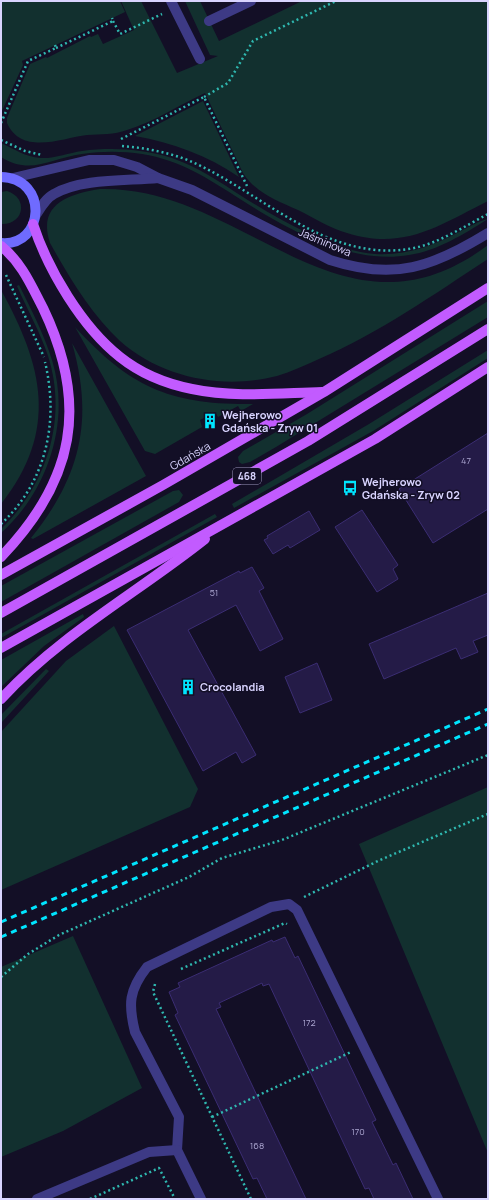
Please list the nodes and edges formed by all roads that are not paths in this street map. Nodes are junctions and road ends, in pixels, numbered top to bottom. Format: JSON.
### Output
{"nodes":[{"id":1,"x":251,"y":1,"type":"edge"},
{"id":2,"x":173,"y":4,"type":"edge"},
{"id":3,"x":209,"y":21,"type":"dead end"},
{"id":4,"x":200,"y":59,"type":"dead end"},
{"id":5,"x":6,"y":176,"type":"edge"},
{"id":6,"x":158,"y":178,"type":"junction"},
{"id":7,"x":35,"y":219,"type":"junction"},
{"id":8,"x":488,"y":233,"type":"edge"},
{"id":9,"x":1,"y":243,"type":"edge"},
{"id":10,"x":1,"y":246,"type":"edge"},
{"id":11,"x":488,"y":288,"type":"edge"},
{"id":12,"x":488,"y":329,"type":"edge"},
{"id":13,"x":488,"y":367,"type":"edge"},
{"id":14,"x":324,"y":392,"type":"junction"},
{"id":15,"x":228,"y":520,"type":"junction"},
{"id":16,"x":1,"y":557,"type":"edge"},
{"id":17,"x":1,"y":575,"type":"edge"},
{"id":18,"x":1,"y":613,"type":"edge"},
{"id":19,"x":1,"y":648,"type":"edge"},
{"id":20,"x":1,"y":699,"type":"edge"},
{"id":21,"x":177,"y":1150,"type":"junction"},
{"id":22,"x":37,"y":1199,"type":"edge"},
{"id":23,"x":201,"y":1199,"type":"edge"},
{"id":24,"x":438,"y":1199,"type":"edge"}],
"edges":[{"from":1,"to":3,"type":"street"},
{"from":2,"to":4,"type":"street"},
{"from":5,"to":6,"type":"street","name":"Jaśminowa"},
{"from":5,"to":7,"type":"main road"},
{"from":6,"to":7,"type":"street","name":"Jaśminowa"},
{"from":6,"to":8,"type":"street","name":"Jaśminowa"},
{"from":7,"to":9,"type":"main road"},
{"from":7,"to":14,"type":"main road"},
{"from":10,"to":16,"type":"main road"},
{"from":11,"to":14,"type":"main road","name":"Gdańska"},
{"from":12,"to":18,"type":"main road","number":"468"},
{"from":13,"to":15,"type":"main road"},
{"from":14,"to":17,"type":"main road","name":"Gdańska"},
{"from":15,"to":19,"type":"main road"},
{"from":15,"to":20,"type":"main road"},
{"from":21,"to":22,"type":"street"},
{"from":21,"to":23,"type":"street"},
{"from":21,"to":24,"type":"street"}]}
